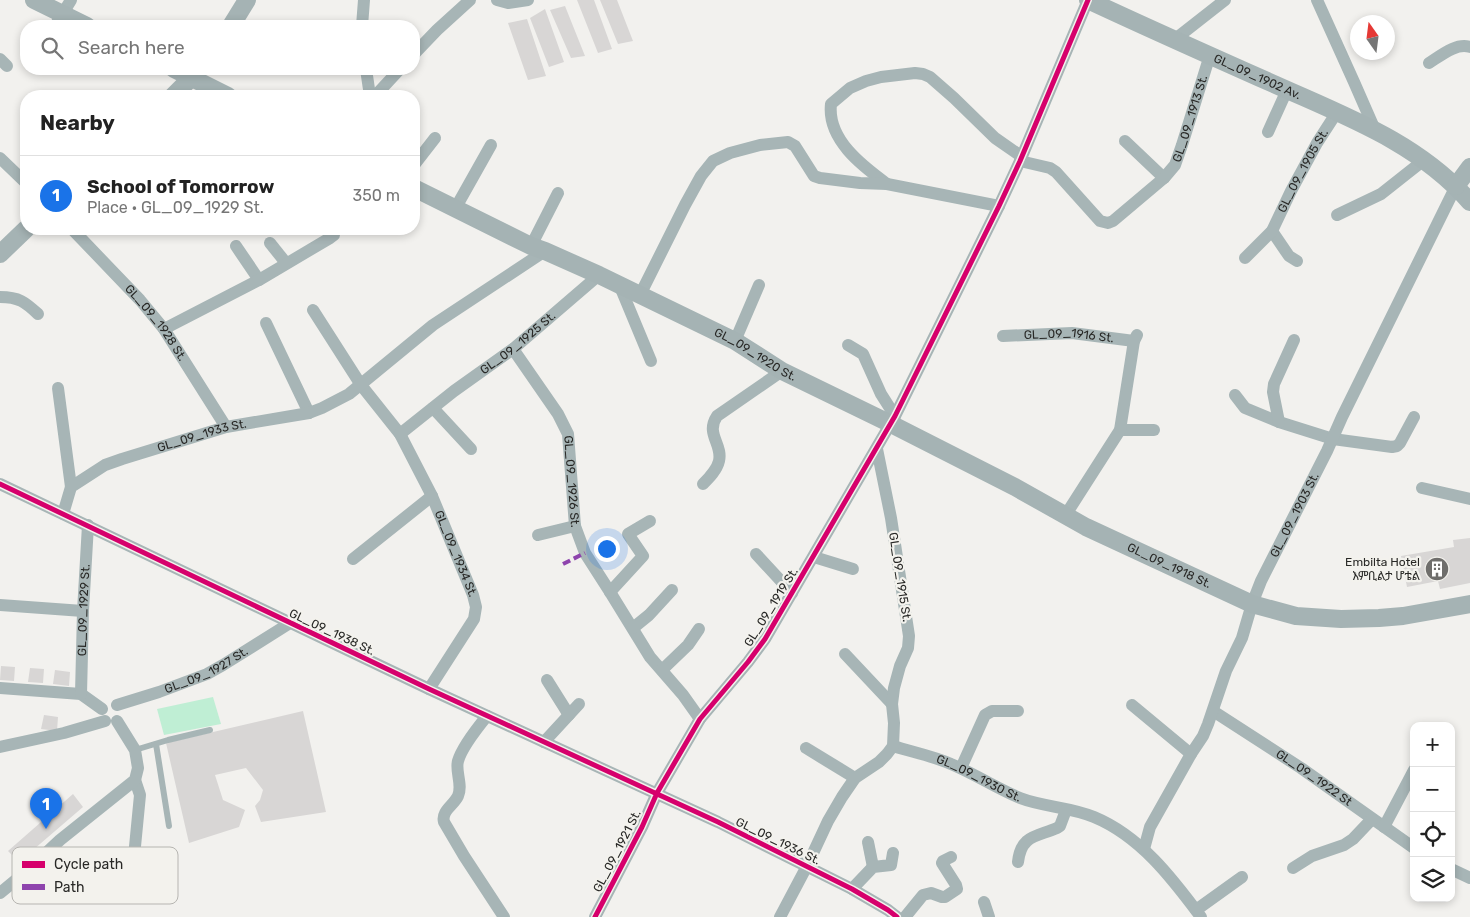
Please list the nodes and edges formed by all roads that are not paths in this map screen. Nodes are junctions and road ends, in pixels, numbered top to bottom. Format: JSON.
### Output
{"nodes":[{"id":1,"x":34,"y":0,"type":"edge"},
{"id":2,"x":247,"y":0,"type":"edge"},
{"id":3,"x":364,"y":0,"type":"edge"},
{"id":4,"x":470,"y":0,"type":"edge"},
{"id":5,"x":497,"y":0,"type":"edge"},
{"id":6,"x":528,"y":0,"type":"edge"},
{"id":7,"x":1088,"y":0,"type":"edge"},
{"id":8,"x":1225,"y":0,"type":"edge"},
{"id":9,"x":1317,"y":0,"type":"edge"},
{"id":10,"x":63,"y":14,"type":"edge"},
{"id":11,"x":75,"y":20,"type":"edge"},
{"id":12,"x":235,"y":20,"type":"edge"},
{"id":13,"x":362,"y":20,"type":"edge"},
{"id":14,"x":1174,"y":40,"type":"junction"},
{"id":15,"x":1470,"y":46,"type":"edge"},
{"id":16,"x":420,"y":48,"type":"edge"},
{"id":17,"x":1210,"y":55,"type":"junction"},
{"id":18,"x":1429,"y":63,"type":"dead end"},
{"id":19,"x":194,"y":75,"type":"edge"},
{"id":20,"x":199,"y":75,"type":"edge"},
{"id":21,"x":367,"y":75,"type":"edge"},
{"id":22,"x":394,"y":75,"type":"edge"},
{"id":23,"x":179,"y":90,"type":"edge"},
{"id":24,"x":220,"y":90,"type":"edge"},
{"id":25,"x":369,"y":90,"type":"edge"},
{"id":26,"x":381,"y":90,"type":"edge"},
{"id":27,"x":1287,"y":90,"type":"junction"},
{"id":28,"x":1337,"y":112,"type":"junction"},
{"id":29,"x":1374,"y":130,"type":"junction"},
{"id":30,"x":1268,"y":132,"type":"dead end"},
{"id":31,"x":435,"y":138,"type":"dead end"},
{"id":32,"x":1125,"y":141,"type":"dead end"},
{"id":33,"x":490,"y":145,"type":"dead end"},
{"id":34,"x":420,"y":157,"type":"edge"},
{"id":35,"x":0,"y":158,"type":"edge"},
{"id":36,"x":1021,"y":158,"type":"junction"},
{"id":37,"x":1424,"y":160,"type":"junction"},
{"id":38,"x":1470,"y":167,"type":"edge"},
{"id":39,"x":20,"y":177,"type":"edge"},
{"id":40,"x":1164,"y":178,"type":"junction"},
{"id":41,"x":887,"y":184,"type":"junction"},
{"id":42,"x":1456,"y":186,"type":"junction"},
{"id":43,"x":420,"y":191,"type":"edge"},
{"id":44,"x":558,"y":193,"type":"dead end"},
{"id":45,"x":1470,"y":202,"type":"edge"},
{"id":46,"x":999,"y":206,"type":"junction"},
{"id":47,"x":455,"y":209,"type":"junction"},
{"id":48,"x":1337,"y":215,"type":"dead end"},
{"id":49,"x":1272,"y":231,"type":"junction"},
{"id":50,"x":20,"y":235,"type":"edge"},
{"id":51,"x":78,"y":235,"type":"edge"},
{"id":52,"x":334,"y":235,"type":"edge"},
{"id":53,"x":270,"y":243,"type":"dead end"},
{"id":54,"x":236,"y":246,"type":"dead end"},
{"id":55,"x":538,"y":249,"type":"junction"},
{"id":56,"x":0,"y":254,"type":"edge"},
{"id":57,"x":1245,"y":258,"type":"dead end"},
{"id":58,"x":1297,"y":261,"type":"dead end"},
{"id":59,"x":286,"y":263,"type":"junction"},
{"id":60,"x":599,"y":275,"type":"junction"},
{"id":61,"x":260,"y":280,"type":"junction"},
{"id":62,"x":619,"y":284,"type":"junction"},
{"id":63,"x":758,"y":285,"type":"dead end"},
{"id":64,"x":640,"y":295,"type":"junction"},
{"id":65,"x":0,"y":297,"type":"edge"},
{"id":66,"x":313,"y":310,"type":"dead end"},
{"id":67,"x":38,"y":314,"type":"dead end"},
{"id":68,"x":266,"y":322,"type":"dead end"},
{"id":69,"x":164,"y":329,"type":"junction"},
{"id":70,"x":1003,"y":336,"type":"dead end"},
{"id":71,"x":1294,"y":340,"type":"dead end"},
{"id":72,"x":735,"y":341,"type":"junction"},
{"id":73,"x":848,"y":345,"type":"dead end"},
{"id":74,"x":513,"y":349,"type":"junction"},
{"id":75,"x":651,"y":362,"type":"dead end"},
{"id":76,"x":782,"y":371,"type":"junction"},
{"id":77,"x":361,"y":384,"type":"junction"},
{"id":78,"x":58,"y":388,"type":"dead end"},
{"id":79,"x":1235,"y":396,"type":"dead end"},
{"id":80,"x":433,"y":408,"type":"junction"},
{"id":81,"x":309,"y":413,"type":"junction"},
{"id":82,"x":1414,"y":416,"type":"dead end"},
{"id":83,"x":893,"y":420,"type":"junction"},
{"id":84,"x":1279,"y":422,"type":"junction"},
{"id":85,"x":226,"y":427,"type":"junction"},
{"id":86,"x":1120,"y":430,"type":"junction"},
{"id":87,"x":1154,"y":430,"type":"dead end"},
{"id":88,"x":400,"y":434,"type":"junction"},
{"id":89,"x":1332,"y":439,"type":"junction"},
{"id":90,"x":471,"y":449,"type":"dead end"},
{"id":91,"x":877,"y":449,"type":"junction"},
{"id":92,"x":0,"y":484,"type":"edge"},
{"id":93,"x":703,"y":484,"type":"dead end"},
{"id":94,"x":71,"y":486,"type":"junction"},
{"id":95,"x":1422,"y":488,"type":"dead end"},
{"id":96,"x":432,"y":496,"type":"junction"},
{"id":97,"x":1470,"y":499,"type":"edge"},
{"id":98,"x":63,"y":514,"type":"junction"},
{"id":99,"x":1065,"y":516,"type":"junction"},
{"id":100,"x":650,"y":521,"type":"dead end"},
{"id":101,"x":88,"y":525,"type":"junction"},
{"id":102,"x":575,"y":526,"type":"junction"},
{"id":103,"x":538,"y":535,"type":"dead end"},
{"id":104,"x":756,"y":554,"type":"dead end"},
{"id":105,"x":814,"y":557,"type":"junction"},
{"id":106,"x":352,"y":559,"type":"dead end"},
{"id":107,"x":853,"y":569,"type":"dead end"},
{"id":108,"x":672,"y":590,"type":"dead end"},
{"id":109,"x":610,"y":592,"type":"junction"},
{"id":110,"x":792,"y":594,"type":"junction"},
{"id":111,"x":1252,"y":604,"type":"junction"},
{"id":112,"x":1470,"y":604,"type":"edge"},
{"id":113,"x":0,"y":605,"type":"edge"},
{"id":114,"x":83,"y":611,"type":"junction"},
{"id":115,"x":290,"y":623,"type":"junction"},
{"id":116,"x":633,"y":628,"type":"junction"},
{"id":117,"x":699,"y":628,"type":"dead end"},
{"id":118,"x":845,"y":654,"type":"dead end"},
{"id":119,"x":662,"y":670,"type":"junction"},
{"id":120,"x":547,"y":680,"type":"dead end"},
{"id":121,"x":0,"y":688,"type":"edge"},
{"id":122,"x":429,"y":689,"type":"junction"},
{"id":123,"x":81,"y":694,"type":"junction"},
{"id":124,"x":579,"y":704,"type":"dead end"},
{"id":125,"x":892,"y":704,"type":"junction"},
{"id":126,"x":1132,"y":705,"type":"dead end"},
{"id":127,"x":1018,"y":711,"type":"dead end"},
{"id":128,"x":1213,"y":712,"type":"junction"},
{"id":129,"x":569,"y":715,"type":"junction"},
{"id":130,"x":487,"y":716,"type":"junction"},
{"id":131,"x":108,"y":717,"type":"junction"},
{"id":132,"x":700,"y":718,"type":"junction"},
{"id":133,"x":210,"y":730,"type":"dead end"},
{"id":134,"x":544,"y":742,"type":"junction"},
{"id":135,"x":156,"y":744,"type":"junction"},
{"id":136,"x":893,"y":746,"type":"junction"},
{"id":137,"x":0,"y":747,"type":"edge"},
{"id":138,"x":806,"y":748,"type":"dead end"},
{"id":139,"x":135,"y":750,"type":"junction"},
{"id":140,"x":1191,"y":754,"type":"junction"},
{"id":141,"x":961,"y":768,"type":"junction"},
{"id":142,"x":856,"y":778,"type":"junction"},
{"id":143,"x":1410,"y":778,"type":"edge"},
{"id":144,"x":135,"y":780,"type":"junction"},
{"id":145,"x":657,"y":793,"type":"junction"},
{"id":146,"x":1066,"y":810,"type":"junction"},
{"id":147,"x":1372,"y":819,"type":"junction"},
{"id":148,"x":169,"y":826,"type":"dead end"},
{"id":149,"x":1384,"y":827,"type":"junction"},
{"id":150,"x":868,"y":842,"type":"dead end"},
{"id":151,"x":1410,"y":845,"type":"edge"},
{"id":152,"x":53,"y":847,"type":"edge"},
{"id":153,"x":135,"y":847,"type":"edge"},
{"id":154,"x":1144,"y":849,"type":"junction"},
{"id":155,"x":893,"y":853,"type":"dead end"},
{"id":156,"x":952,"y":856,"type":"dead end"},
{"id":157,"x":1018,"y":862,"type":"dead end"},
{"id":158,"x":807,"y":866,"type":"junction"},
{"id":159,"x":873,"y":867,"type":"junction"},
{"id":160,"x":1293,"y":868,"type":"dead end"},
{"id":161,"x":1455,"y":871,"type":"edge"},
{"id":162,"x":1242,"y":877,"type":"dead end"},
{"id":163,"x":1470,"y":878,"type":"edge"},
{"id":164,"x":12,"y":883,"type":"edge"},
{"id":165,"x":852,"y":889,"type":"junction"},
{"id":166,"x":0,"y":893,"type":"edge"},
{"id":167,"x":984,"y":902,"type":"dead end"},
{"id":168,"x":1199,"y":913,"type":"edge"},
{"id":169,"x":890,"y":915,"type":"edge"},
{"id":170,"x":504,"y":917,"type":"edge"},
{"id":171,"x":595,"y":917,"type":"edge"},
{"id":172,"x":780,"y":917,"type":"edge"},
{"id":173,"x":905,"y":917,"type":"edge"},
{"id":174,"x":989,"y":917,"type":"edge"}],
"edges":[{"from":1,"to":10,"type":"main road"},
{"from":2,"to":12,"type":"main road"},
{"from":3,"to":13,"type":"street"},
{"from":4,"to":16,"type":"street"},
{"from":5,"to":6,"type":"street"},
{"from":7,"to":14,"type":"main road","name":"GL_09_1902 Av."},
{"from":7,"to":36,"type":"street","name":"GL_09_1919 St."},
{"from":8,"to":14,"type":"street"},
{"from":9,"to":29,"type":"street"},
{"from":10,"to":11,"type":"main road"},
{"from":14,"to":17,"type":"main road","name":"GL_09_1902 Av."},
{"from":15,"to":18,"type":"street"},
{"from":17,"to":27,"type":"main road","name":"GL_09_1902 Av."},
{"from":17,"to":40,"type":"street","name":"GL_09_1913 St."},
{"from":19,"to":23,"type":"main road"},
{"from":20,"to":24,"type":"main road"},
{"from":21,"to":25,"type":"street"},
{"from":22,"to":26,"type":"street"},
{"from":27,"to":28,"type":"main road","name":"GL_09_1902 Av."},
{"from":27,"to":30,"type":"street"},
{"from":28,"to":29,"type":"main road","name":"GL_09_1902 Av."},
{"from":28,"to":49,"type":"street","name":"GL_09_1905 St."},
{"from":29,"to":37,"type":"main road","name":"GL_09_1902 Av."},
{"from":31,"to":34,"type":"street"},
{"from":32,"to":40,"type":"street","name":"GL_09_1913 St."},
{"from":33,"to":47,"type":"street"},
{"from":35,"to":39,"type":"street"},
{"from":36,"to":40,"type":"street","name":"GL_09_1913 St."},
{"from":36,"to":41,"type":"street"},
{"from":36,"to":46,"type":"street","name":"GL_09_1919 St."},
{"from":37,"to":42,"type":"main road","name":"GL_09_1902 Av."},
{"from":37,"to":48,"type":"street"},
{"from":38,"to":42,"type":"main road"},
{"from":41,"to":46,"type":"street"},
{"from":41,"to":64,"type":"street"},
{"from":42,"to":45,"type":"main road","name":"GL_09_1902 Av."},
{"from":42,"to":89,"type":"street","name":"GL_09_1903 St."},
{"from":43,"to":47,"type":"main road","name":"GL_09_1920 St."},
{"from":44,"to":55,"type":"street"},
{"from":46,"to":83,"type":"street","name":"GL_09_1919 St."},
{"from":47,"to":55,"type":"main road","name":"GL_09_1920 St."},
{"from":49,"to":57,"type":"street","name":"GL_09_1905 St."},
{"from":49,"to":58,"type":"street"},
{"from":50,"to":56,"type":"main road"},
{"from":51,"to":69,"type":"street","name":"GL_09_1928 St."},
{"from":52,"to":59,"type":"street"},
{"from":53,"to":59,"type":"street"},
{"from":54,"to":61,"type":"street"},
{"from":55,"to":60,"type":"main road","name":"GL_09_1920 St."},
{"from":55,"to":77,"type":"street","name":"GL_09_1933 St."},
{"from":59,"to":61,"type":"street"},
{"from":60,"to":62,"type":"main road","name":"GL_09_1920 St."},
{"from":60,"to":74,"type":"street","name":"GL_09_1925 St."},
{"from":61,"to":69,"type":"street"},
{"from":62,"to":64,"type":"main road","name":"GL_09_1920 St."},
{"from":62,"to":75,"type":"street"},
{"from":63,"to":72,"type":"street"},
{"from":64,"to":72,"type":"main road","name":"GL_09_1920 St."},
{"from":65,"to":67,"type":"street"},
{"from":66,"to":77,"type":"street"},
{"from":68,"to":81,"type":"street"},
{"from":69,"to":85,"type":"street","name":"GL_09_1928 St."},
{"from":70,"to":86,"type":"street","name":"GL_09_1916 St."},
{"from":71,"to":84,"type":"street"},
{"from":72,"to":76,"type":"main road","name":"GL_09_1920 St."},
{"from":73,"to":83,"type":"street"},
{"from":74,"to":80,"type":"street","name":"GL_09_1925 St."},
{"from":74,"to":102,"type":"street","name":"GL_09_1926 St."},
{"from":76,"to":83,"type":"main road","name":"GL_09_1920 St."},
{"from":76,"to":93,"type":"street"},
{"from":77,"to":81,"type":"street","name":"GL_09_1933 St."},
{"from":77,"to":88,"type":"street","name":"GL_09_1934 St."},
{"from":78,"to":94,"type":"street"},
{"from":79,"to":84,"type":"street"},
{"from":80,"to":88,"type":"street","name":"GL_09_1925 St."},
{"from":80,"to":90,"type":"street"},
{"from":81,"to":85,"type":"street","name":"GL_09_1933 St."},
{"from":82,"to":89,"type":"street"},
{"from":83,"to":91,"type":"street","name":"GL_09_1919 St."},
{"from":83,"to":99,"type":"main road","name":"GL_09_1918 St."},
{"from":84,"to":89,"type":"street"},
{"from":85,"to":94,"type":"street","name":"GL_09_1933 St."},
{"from":86,"to":87,"type":"street"},
{"from":86,"to":99,"type":"street"},
{"from":88,"to":96,"type":"street","name":"GL_09_1934 St."},
{"from":89,"to":111,"type":"street","name":"GL_09_1903 St."},
{"from":91,"to":105,"type":"street","name":"GL_09_1919 St."},
{"from":91,"to":125,"type":"street","name":"GL_09_1915 St."},
{"from":92,"to":98,"type":"street","name":"GL_09_1938 St."},
{"from":94,"to":98,"type":"street"},
{"from":95,"to":97,"type":"street"},
{"from":96,"to":106,"type":"street","name":"GL_09_1934 St."},
{"from":96,"to":122,"type":"street","name":"GL_09_1934 St."},
{"from":98,"to":101,"type":"street","name":"GL_09_1938 St."},
{"from":99,"to":111,"type":"main road","name":"GL_09_1918 St."},
{"from":100,"to":109,"type":"street"},
{"from":101,"to":114,"type":"street","name":"GL_09_1929 St."},
{"from":101,"to":115,"type":"street","name":"GL_09_1938 St."},
{"from":102,"to":103,"type":"street"},
{"from":102,"to":109,"type":"street","name":"GL_09_1926 St."},
{"from":104,"to":110,"type":"street"},
{"from":105,"to":107,"type":"street"},
{"from":105,"to":110,"type":"street","name":"GL_09_1919 St."},
{"from":108,"to":116,"type":"street"},
{"from":109,"to":116,"type":"street","name":"GL_09_1926 St."},
{"from":110,"to":132,"type":"street","name":"GL_09_1919 St."},
{"from":111,"to":112,"type":"main road","name":"GL_09_1918 St."},
{"from":111,"to":128,"type":"street","name":"GL_09_1903 St."},
{"from":113,"to":114,"type":"street"},
{"from":114,"to":123,"type":"street","name":"GL_09_1929 St."},
{"from":115,"to":122,"type":"street","name":"GL_09_1938 St."},
{"from":115,"to":131,"type":"street","name":"GL_09_1927 St."},
{"from":116,"to":119,"type":"street","name":"GL_09_1926 St."},
{"from":117,"to":119,"type":"street"},
{"from":118,"to":125,"type":"street"},
{"from":119,"to":132,"type":"street","name":"GL_09_1926 St."},
{"from":120,"to":129,"type":"street"},
{"from":121,"to":123,"type":"street"},
{"from":122,"to":130,"type":"street","name":"GL_09_1938 St."},
{"from":123,"to":131,"type":"street"},
{"from":124,"to":129,"type":"street"},
{"from":125,"to":136,"type":"street","name":"GL_09_1915 St."},
{"from":126,"to":140,"type":"street"},
{"from":127,"to":141,"type":"street"},
{"from":128,"to":140,"type":"street","name":"GL_09_1903 St."},
{"from":128,"to":147,"type":"street","name":"GL_09_1922 St"},
{"from":129,"to":134,"type":"street"},
{"from":130,"to":134,"type":"street","name":"GL_09_1938 St."},
{"from":130,"to":170,"type":"street"},
{"from":131,"to":137,"type":"street"},
{"from":131,"to":139,"type":"street"},
{"from":132,"to":145,"type":"street","name":"GL_09_1919 St."},
{"from":133,"to":135,"type":"lane"},
{"from":134,"to":145,"type":"street","name":"GL_09_1938 St."},
{"from":135,"to":139,"type":"lane"},
{"from":135,"to":148,"type":"lane"},
{"from":136,"to":141,"type":"street","name":"GL_09_1930 St."},
{"from":136,"to":142,"type":"street"},
{"from":138,"to":142,"type":"street"},
{"from":139,"to":144,"type":"street"},
{"from":140,"to":154,"type":"street","name":"GL_09_1903 St."},
{"from":141,"to":146,"type":"street","name":"GL_09_1930 St."},
{"from":142,"to":158,"type":"street"},
{"from":143,"to":149,"type":"street"},
{"from":144,"to":152,"type":"street"},
{"from":144,"to":153,"type":"street"},
{"from":145,"to":158,"type":"street","name":"GL_09_1936 St."},
{"from":145,"to":171,"type":"street","name":"GL_09_1921 St."},
{"from":146,"to":154,"type":"street","name":"GL_09_1930 St."},
{"from":146,"to":157,"type":"street"},
{"from":147,"to":149,"type":"street","name":"GL_09_1922 St"},
{"from":147,"to":160,"type":"street"},
{"from":149,"to":151,"type":"street","name":"GL_09_1922 St"},
{"from":150,"to":159,"type":"street"},
{"from":154,"to":168,"type":"street","name":"GL_09_1930 St."},
{"from":155,"to":159,"type":"street"},
{"from":156,"to":173,"type":"street"},
{"from":158,"to":165,"type":"street","name":"GL_09_1936 St."},
{"from":158,"to":172,"type":"street"},
{"from":159,"to":165,"type":"street"},
{"from":161,"to":163,"type":"street"},
{"from":162,"to":168,"type":"street","name":"GL_09_1930 St."},
{"from":164,"to":166,"type":"street"},
{"from":165,"to":169,"type":"street","name":"GL_09_1936 St."},
{"from":167,"to":174,"type":"street"}]}
